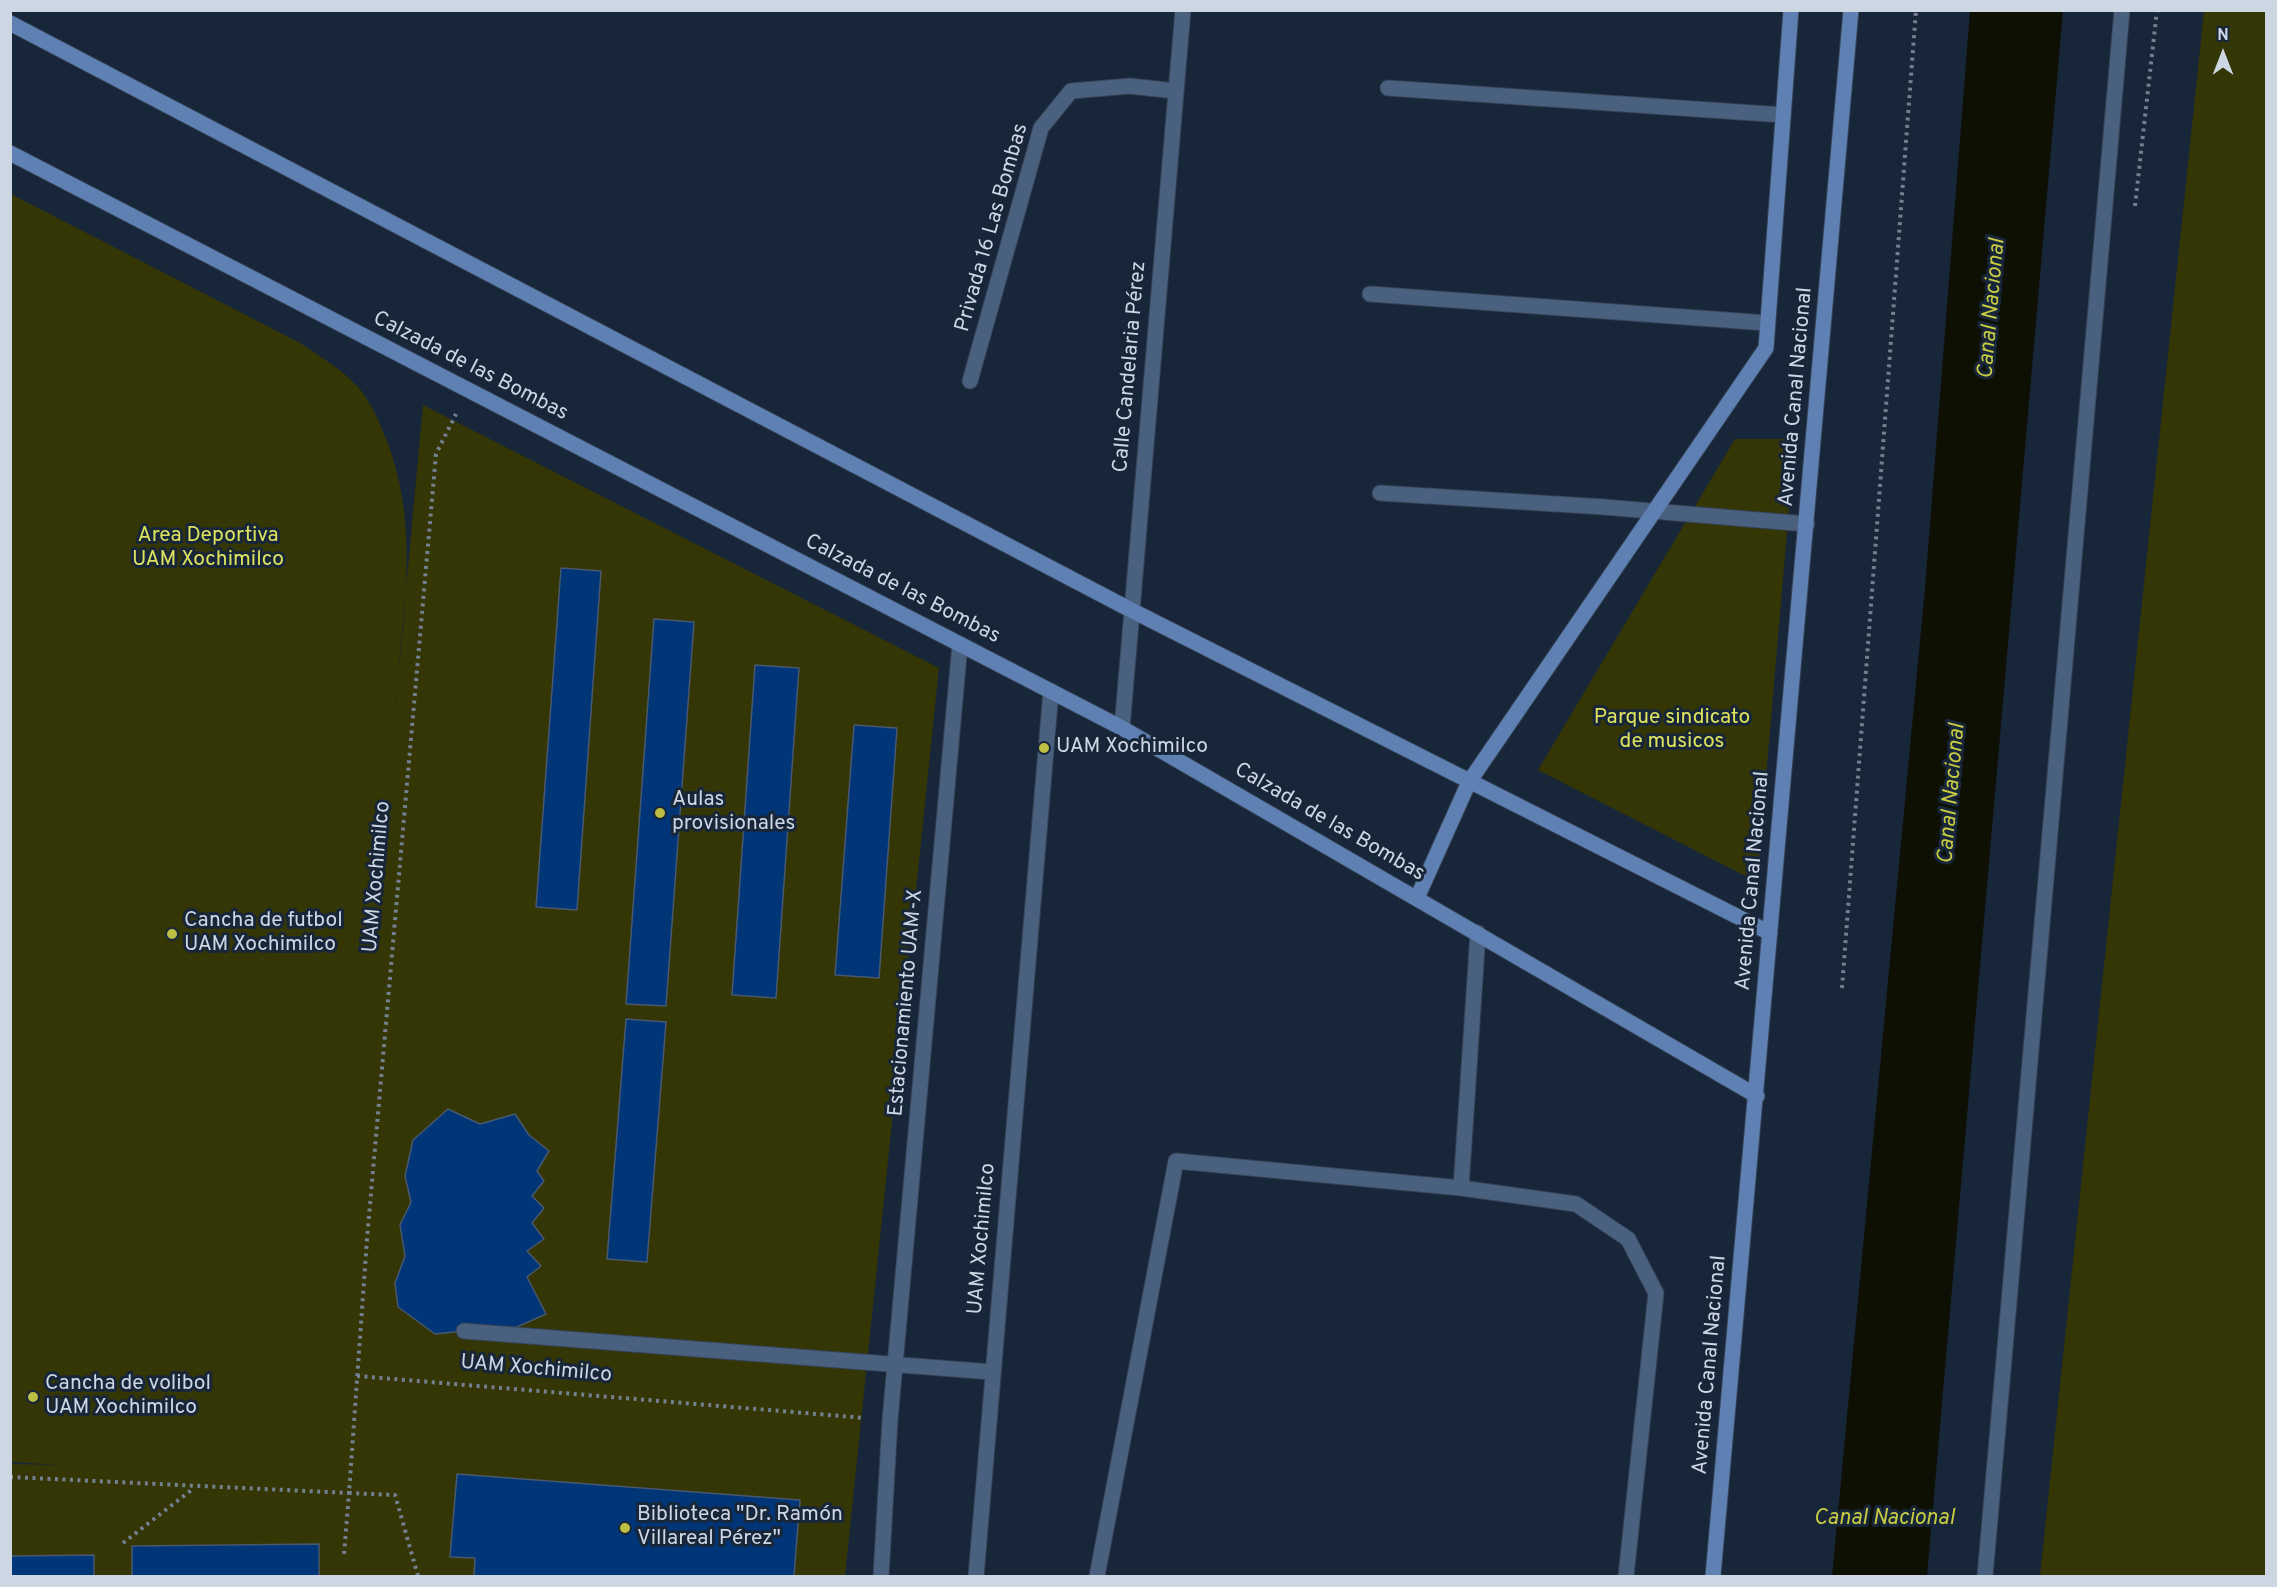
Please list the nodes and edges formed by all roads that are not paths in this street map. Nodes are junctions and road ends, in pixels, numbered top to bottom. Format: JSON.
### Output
{"nodes":[{"id":1,"x":1183,"y":10,"type":"edge"},
{"id":2,"x":1791,"y":10,"type":"edge"},
{"id":3,"x":1851,"y":10,"type":"edge"},
{"id":4,"x":2122,"y":10,"type":"edge"},
{"id":5,"x":10,"y":23,"type":"edge"},
{"id":6,"x":1388,"y":88,"type":"dead end"},
{"id":7,"x":1175,"y":91,"type":"junction"},
{"id":8,"x":1783,"y":115,"type":"junction"},
{"id":9,"x":10,"y":153,"type":"edge"},
{"id":10,"x":1370,"y":294,"type":"dead end"},
{"id":11,"x":1767,"y":323,"type":"junction"},
{"id":12,"x":970,"y":381,"type":"dead end"},
{"id":13,"x":1380,"y":493,"type":"dead end"},
{"id":14,"x":1654,"y":511,"type":"junction"},
{"id":15,"x":1807,"y":524,"type":"junction"},
{"id":16,"x":1131,"y":610,"type":"junction"},
{"id":17,"x":960,"y":644,"type":"junction"},
{"id":18,"x":1051,"y":691,"type":"junction"},
{"id":19,"x":1122,"y":728,"type":"junction"},
{"id":20,"x":1469,"y":782,"type":"junction"},
{"id":21,"x":1417,"y":898,"type":"junction"},
{"id":22,"x":1478,"y":933,"type":"junction"},
{"id":23,"x":1770,"y":933,"type":"junction"},
{"id":24,"x":1757,"y":1096,"type":"junction"},
{"id":25,"x":1461,"y":1188,"type":"junction"},
{"id":26,"x":464,"y":1331,"type":"dead end"},
{"id":27,"x":895,"y":1365,"type":"junction"},
{"id":28,"x":992,"y":1372,"type":"junction"},
{"id":29,"x":881,"y":1576,"type":"edge"},
{"id":30,"x":976,"y":1576,"type":"edge"},
{"id":31,"x":1097,"y":1576,"type":"edge"},
{"id":32,"x":1626,"y":1576,"type":"edge"},
{"id":33,"x":1713,"y":1576,"type":"edge"},
{"id":34,"x":1985,"y":1576,"type":"edge"}],
"edges":[{"from":1,"to":7,"type":"street","name":"Calle Candelaria Pérez"},
{"from":2,"to":8,"type":"main road","name":"Avenida Canal Nacional"},
{"from":3,"to":15,"type":"main road","name":"Avenida Canal Nacional"},
{"from":4,"to":34,"type":"street"},
{"from":5,"to":16,"type":"main road"},
{"from":6,"to":8,"type":"street"},
{"from":7,"to":12,"type":"street","name":"Privada 16 Las Bombas"},
{"from":7,"to":16,"type":"street","name":"Calle Candelaria Pérez"},
{"from":8,"to":11,"type":"main road","name":"Avenida Canal Nacional"},
{"from":9,"to":17,"type":"main road","name":"Calzada de las Bombas"},
{"from":10,"to":11,"type":"street"},
{"from":11,"to":14,"type":"main road","name":"Avenida Canal Nacional"},
{"from":13,"to":14,"type":"street"},
{"from":14,"to":15,"type":"street"},
{"from":14,"to":20,"type":"main road","name":"Avenida Canal Nacional"},
{"from":15,"to":23,"type":"main road","name":"Avenida Canal Nacional"},
{"from":16,"to":19,"type":"street","name":"Calle Candelaria Pérez"},
{"from":16,"to":20,"type":"main road"},
{"from":17,"to":18,"type":"main road","name":"Calzada de las Bombas"},
{"from":17,"to":27,"type":"street","name":"Estacionamiento UAM-X"},
{"from":18,"to":19,"type":"main road","name":"Calzada de las Bombas"},
{"from":18,"to":28,"type":"street","name":"UAM Xochimilco"},
{"from":19,"to":21,"type":"main road","name":"Calzada de las Bombas"},
{"from":20,"to":21,"type":"main road","name":"Avenida Canal Nacional"},
{"from":20,"to":23,"type":"main road"},
{"from":21,"to":22,"type":"main road","name":"Calzada de las Bombas"},
{"from":22,"to":24,"type":"main road","name":"Calzada de las Bombas"},
{"from":22,"to":25,"type":"street"},
{"from":23,"to":24,"type":"main road","name":"Avenida Canal Nacional"},
{"from":24,"to":33,"type":"main road","name":"Avenida Canal Nacional"},
{"from":25,"to":31,"type":"street"},
{"from":25,"to":32,"type":"street"},
{"from":26,"to":27,"type":"street"},
{"from":27,"to":28,"type":"street"},
{"from":27,"to":29,"type":"street","name":"Estacionamiento UAM-X"},
{"from":28,"to":30,"type":"street","name":"UAM Xochimilco"}]}
